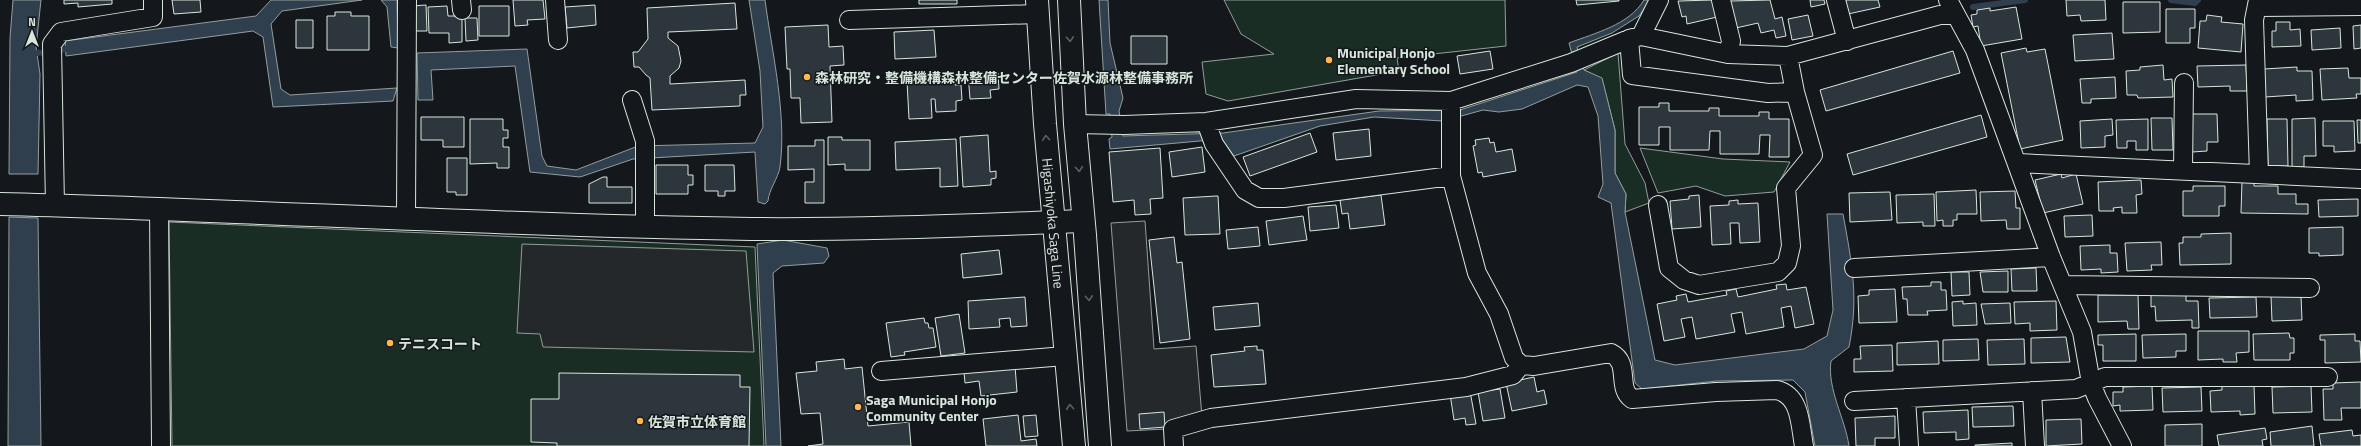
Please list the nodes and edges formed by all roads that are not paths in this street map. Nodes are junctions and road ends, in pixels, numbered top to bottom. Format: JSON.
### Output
{"nodes":[{"id":1,"x":152,"y":0,"type":"edge"},
{"id":2,"x":407,"y":0,"type":"edge"},
{"id":3,"x":555,"y":0,"type":"edge"},
{"id":4,"x":1069,"y":0,"type":"edge"},
{"id":5,"x":1659,"y":0,"type":"edge"},
{"id":6,"x":1721,"y":0,"type":"edge"},
{"id":7,"x":1836,"y":0,"type":"edge"},
{"id":8,"x":2258,"y":3,"type":"edge"},
{"id":9,"x":2332,"y":3,"type":"edge"},
{"id":10,"x":2361,"y":6,"type":"edge"},
{"id":11,"x":1037,"y":7,"type":"edge"},
{"id":12,"x":1951,"y":7,"type":"edge"},
{"id":13,"x":848,"y":20,"type":"dead end"},
{"id":14,"x":1635,"y":38,"type":"junction"},
{"id":15,"x":558,"y":40,"type":"dead end"},
{"id":16,"x":1847,"y":41,"type":"junction"},
{"id":17,"x":1728,"y":54,"type":"junction"},
{"id":18,"x":1788,"y":56,"type":"junction"},
{"id":19,"x":2184,"y":83,"type":"dead end"},
{"id":20,"x":1795,"y":92,"type":"junction"},
{"id":21,"x":632,"y":100,"type":"dead end"},
{"id":22,"x":1451,"y":110,"type":"junction"},
{"id":23,"x":1075,"y":124,"type":"junction"},
{"id":24,"x":1210,"y":132,"type":"junction"},
{"id":25,"x":2018,"y":163,"type":"junction"},
{"id":26,"x":2183,"y":170,"type":"junction"},
{"id":27,"x":2259,"y":174,"type":"junction"},
{"id":28,"x":1451,"y":176,"type":"junction"},
{"id":29,"x":2361,"y":179,"type":"edge"},
{"id":30,"x":0,"y":204,"type":"edge"},
{"id":31,"x":1658,"y":204,"type":"dead end"},
{"id":32,"x":55,"y":206,"type":"junction"},
{"id":33,"x":158,"y":208,"type":"junction"},
{"id":34,"x":406,"y":218,"type":"junction"},
{"id":35,"x":1083,"y":221,"type":"junction"},
{"id":36,"x":1054,"y":222,"type":"junction"},
{"id":37,"x":645,"y":226,"type":"junction"},
{"id":38,"x":2050,"y":257,"type":"junction"},
{"id":39,"x":1854,"y":268,"type":"dead end"},
{"id":40,"x":2063,"y":285,"type":"junction"},
{"id":41,"x":2310,"y":288,"type":"dead end"},
{"id":42,"x":1065,"y":356,"type":"junction"},
{"id":43,"x":1521,"y":365,"type":"junction"},
{"id":44,"x":881,"y":371,"type":"dead end"},
{"id":45,"x":2328,"y":377,"type":"dead end"},
{"id":46,"x":2091,"y":383,"type":"junction"},
{"id":47,"x":2032,"y":391,"type":"junction"},
{"id":48,"x":1906,"y":398,"type":"junction"},
{"id":49,"x":1854,"y":401,"type":"dead end"},
{"id":50,"x":161,"y":446,"type":"edge"},
{"id":51,"x":1074,"y":446,"type":"edge"},
{"id":52,"x":1100,"y":446,"type":"edge"},
{"id":53,"x":1174,"y":446,"type":"edge"},
{"id":54,"x":1804,"y":446,"type":"edge"},
{"id":55,"x":1909,"y":446,"type":"edge"},
{"id":56,"x":2035,"y":446,"type":"edge"},
{"id":57,"x":2122,"y":446,"type":"edge"}],
"edges":[{"from":1,"to":32,"type":"street"},
{"from":2,"to":34,"type":"street"},
{"from":3,"to":15,"type":"street"},
{"from":4,"to":23,"type":"street","name":"Higashiyoka Saga Line","one_way":true},
{"from":5,"to":14,"type":"street"},
{"from":6,"to":17,"type":"street"},
{"from":7,"to":16,"type":"street"},
{"from":8,"to":9,"type":"street"},
{"from":8,"to":27,"type":"street"},
{"from":9,"to":10,"type":"street"},
{"from":11,"to":13,"type":"street"},
{"from":36,"to":11,"type":"street","name":"Higashiyoka Saga Line","one_way":true},
{"from":12,"to":16,"type":"street"},
{"from":12,"to":25,"type":"street"},
{"from":14,"to":17,"type":"street"},
{"from":14,"to":20,"type":"street"},
{"from":14,"to":22,"type":"street"},
{"from":16,"to":18,"type":"street"},
{"from":17,"to":18,"type":"street"},
{"from":18,"to":20,"type":"street"},
{"from":19,"to":26,"type":"street"},
{"from":20,"to":31,"type":"street"},
{"from":21,"to":37,"type":"street"},
{"from":22,"to":24,"type":"street"},
{"from":22,"to":28,"type":"street"},
{"from":23,"to":24,"type":"street"},
{"from":23,"to":35,"type":"street","name":"Higashiyoka Saga Line","one_way":true},
{"from":24,"to":28,"type":"street"},
{"from":25,"to":26,"type":"street"},
{"from":25,"to":38,"type":"street"},
{"from":26,"to":27,"type":"street"},
{"from":27,"to":29,"type":"street"},
{"from":28,"to":43,"type":"street"},
{"from":30,"to":32,"type":"street"},
{"from":32,"to":33,"type":"street"},
{"from":33,"to":34,"type":"street"},
{"from":33,"to":50,"type":"street"},
{"from":34,"to":37,"type":"street"},
{"from":35,"to":36,"type":"street"},
{"from":35,"to":52,"type":"street","name":"Higashiyoka Saga Line","one_way":true},
{"from":36,"to":37,"type":"street"},
{"from":36,"to":42,"type":"street","name":"Higashiyoka Saga Line"},
{"from":38,"to":39,"type":"street"},
{"from":38,"to":40,"type":"street"},
{"from":40,"to":41,"type":"street"},
{"from":40,"to":46,"type":"street"},
{"from":42,"to":44,"type":"street"},
{"from":51,"to":42,"type":"street","name":"Higashiyoka Saga Line","one_way":true},
{"from":43,"to":53,"type":"street"},
{"from":43,"to":54,"type":"street"},
{"from":45,"to":46,"type":"street"},
{"from":46,"to":47,"type":"street"},
{"from":46,"to":57,"type":"street"},
{"from":47,"to":48,"type":"street"},
{"from":47,"to":56,"type":"street"},
{"from":48,"to":49,"type":"street"},
{"from":48,"to":55,"type":"street"}]}
